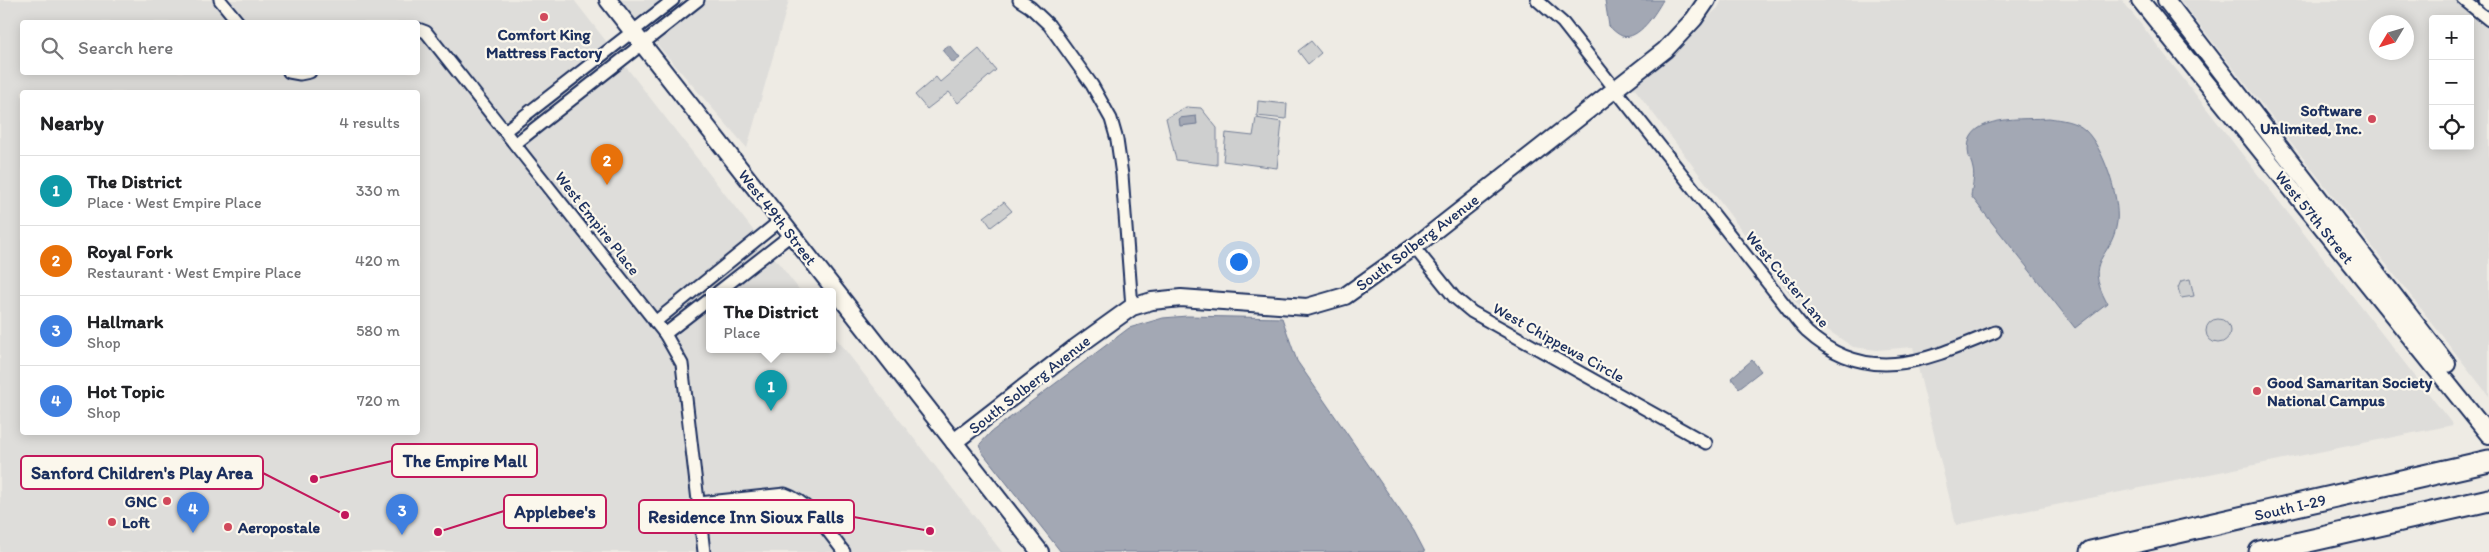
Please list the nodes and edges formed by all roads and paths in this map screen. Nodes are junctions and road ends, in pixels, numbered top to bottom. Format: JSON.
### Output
{"nodes":[{"id":1,"x":220,"y":0,"type":"edge"},
{"id":2,"x":608,"y":0,"type":"edge"},
{"id":3,"x":673,"y":0,"type":"edge"},
{"id":4,"x":698,"y":0,"type":"edge"},
{"id":5,"x":1019,"y":0,"type":"edge"},
{"id":6,"x":1537,"y":0,"type":"edge"},
{"id":7,"x":1707,"y":0,"type":"edge"},
{"id":8,"x":2140,"y":0,"type":"edge"},
{"id":9,"x":2166,"y":0,"type":"edge"},
{"id":10,"x":2464,"y":0,"type":"edge"},
{"id":11,"x":2485,"y":0,"type":"edge"},
{"id":12,"x":2489,"y":4,"type":"edge"},
{"id":13,"x":236,"y":20,"type":"edge"},
{"id":14,"x":2489,"y":20,"type":"edge"},
{"id":15,"x":420,"y":30,"type":"edge"},
{"id":16,"x":638,"y":38,"type":"junction"},
{"id":17,"x":1615,"y":90,"type":"junction"},
{"id":18,"x":505,"y":131,"type":"junction"},
{"id":19,"x":515,"y":144,"type":"junction"},
{"id":20,"x":781,"y":220,"type":"junction"},
{"id":21,"x":792,"y":234,"type":"junction"},
{"id":22,"x":1414,"y":247,"type":"junction"},
{"id":23,"x":723,"y":288,"type":"edge"},
{"id":24,"x":834,"y":288,"type":"edge"},
{"id":25,"x":836,"y":290,"type":"edge"},
{"id":26,"x":706,"y":302,"type":"edge"},
{"id":27,"x":1132,"y":307,"type":"junction"},
{"id":28,"x":655,"y":322,"type":"junction"},
{"id":29,"x":1995,"y":332,"type":"dead end"},
{"id":30,"x":665,"y":334,"type":"junction"},
{"id":31,"x":2486,"y":422,"type":"edge"},
{"id":32,"x":954,"y":442,"type":"junction"},
{"id":33,"x":1706,"y":444,"type":"dead end"},
{"id":34,"x":2489,"y":461,"type":"edge"},
{"id":35,"x":2489,"y":500,"type":"edge"},
{"id":36,"x":699,"y":503,"type":"junction"},
{"id":37,"x":704,"y":552,"type":"edge"},
{"id":38,"x":844,"y":552,"type":"edge"},
{"id":39,"x":1040,"y":552,"type":"edge"},
{"id":40,"x":2090,"y":552,"type":"edge"},
{"id":41,"x":2260,"y":552,"type":"edge"}],
"edges":[{"from":1,"to":13,"type":"street"},
{"from":2,"to":16,"type":"main road","name":"West 49th Street"},
{"from":3,"to":16,"type":"street"},
{"from":4,"to":16,"type":"street"},
{"from":5,"to":27,"type":"street"},
{"from":6,"to":17,"type":"street","name":"West Custer Lane"},
{"from":7,"to":17,"type":"main road","name":"South Solberg Avenue"},
{"from":8,"to":31,"type":"main road","name":"West 57th Street"},
{"from":9,"to":31,"type":"main road","name":"West 57th Street"},
{"from":10,"to":14,"type":"street"},
{"from":11,"to":12,"type":"street"},
{"from":15,"to":18,"type":"street","name":"West Empire Place"},
{"from":16,"to":18,"type":"street"},
{"from":16,"to":19,"type":"street"},
{"from":16,"to":20,"type":"main road","name":"West 49th Street"},
{"from":17,"to":22,"type":"main road","name":"South Solberg Avenue"},
{"from":17,"to":29,"type":"street","name":"West Custer Lane"},
{"from":18,"to":19,"type":"street","name":"West Empire Place"},
{"from":19,"to":28,"type":"street","name":"West Empire Place"},
{"from":20,"to":21,"type":"main road","name":"West 49th Street"},
{"from":20,"to":28,"type":"street"},
{"from":21,"to":23,"type":"street"},
{"from":21,"to":24,"type":"main road","name":"West 49th Street"},
{"from":22,"to":27,"type":"main road","name":"South Solberg Avenue"},
{"from":22,"to":33,"type":"street","name":"West Chippewa Circle"},
{"from":25,"to":32,"type":"main road","name":"West 49th Street"},
{"from":26,"to":30,"type":"street"},
{"from":27,"to":32,"type":"main road","name":"South Solberg Avenue"},
{"from":28,"to":30,"type":"street","name":"West Empire Place"},
{"from":30,"to":36,"type":"street","name":"West Empire Place"},
{"from":32,"to":39,"type":"main road","name":"West 49th Street"},
{"from":34,"to":40,"type":"highway","name":"South I-29"},
{"from":35,"to":41,"type":"highway"},
{"from":36,"to":37,"type":"street","name":"West Empire Place"},
{"from":36,"to":38,"type":"street"}]}
